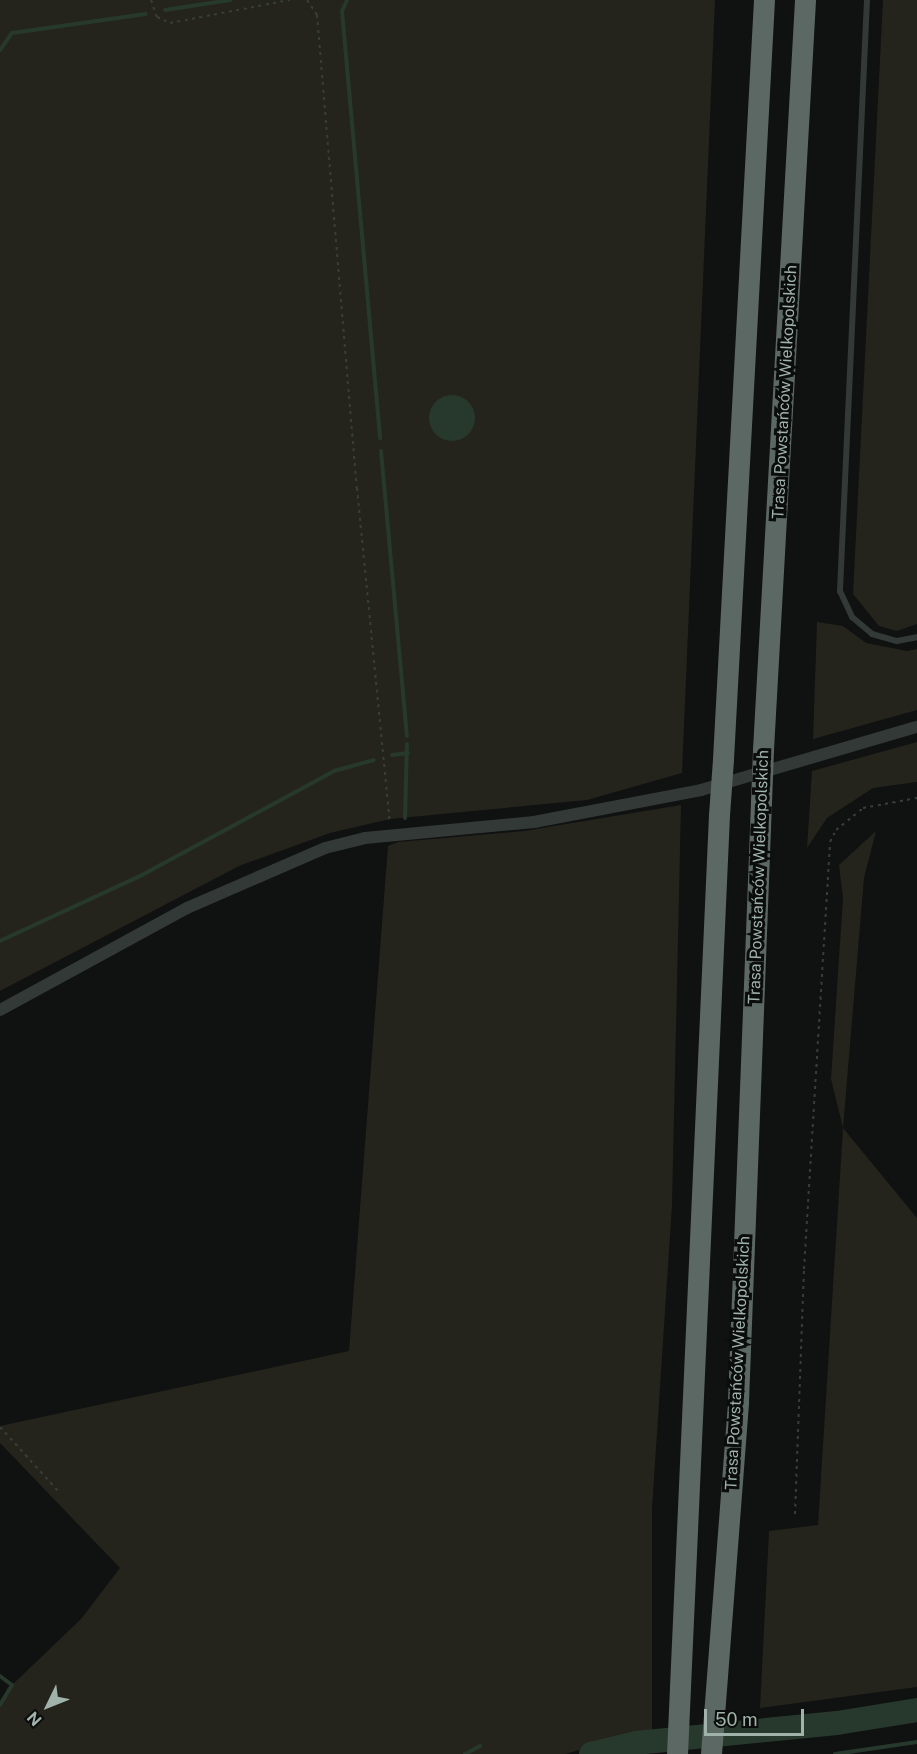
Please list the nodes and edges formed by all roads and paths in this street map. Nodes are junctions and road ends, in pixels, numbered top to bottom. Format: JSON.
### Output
{"nodes":[{"id":1,"x":151,"y":0,"type":"edge"},
{"id":2,"x":290,"y":0,"type":"edge"},
{"id":3,"x":307,"y":0,"type":"edge"},
{"id":4,"x":764,"y":0,"type":"edge"},
{"id":5,"x":805,"y":0,"type":"edge"},
{"id":6,"x":867,"y":0,"type":"edge"},
{"id":7,"x":917,"y":637,"type":"edge"},
{"id":8,"x":917,"y":727,"type":"edge"},
{"id":9,"x":917,"y":798,"type":"edge"},
{"id":10,"x":392,"y":835,"type":"junction"},
{"id":11,"x":0,"y":1010,"type":"edge"},
{"id":12,"x":0,"y":1428,"type":"edge"},
{"id":13,"x":59,"y":1492,"type":"dead end"},
{"id":14,"x":795,"y":1514,"type":"dead end"},
{"id":15,"x":677,"y":1754,"type":"edge"},
{"id":16,"x":711,"y":1754,"type":"edge"}],
"edges":[{"from":1,"to":2,"type":"path"},
{"from":3,"to":10,"type":"path"},
{"from":4,"to":15,"type":"highway","bridge":true},
{"from":5,"to":16,"type":"highway","name":"Trasa Powstańców Wielkopolskich","bridge":true},
{"from":6,"to":7,"type":"lane"},
{"from":8,"to":10,"type":"street"},
{"from":9,"to":14,"type":"path"},
{"from":10,"to":11,"type":"street"},
{"from":12,"to":13,"type":"path"}]}
